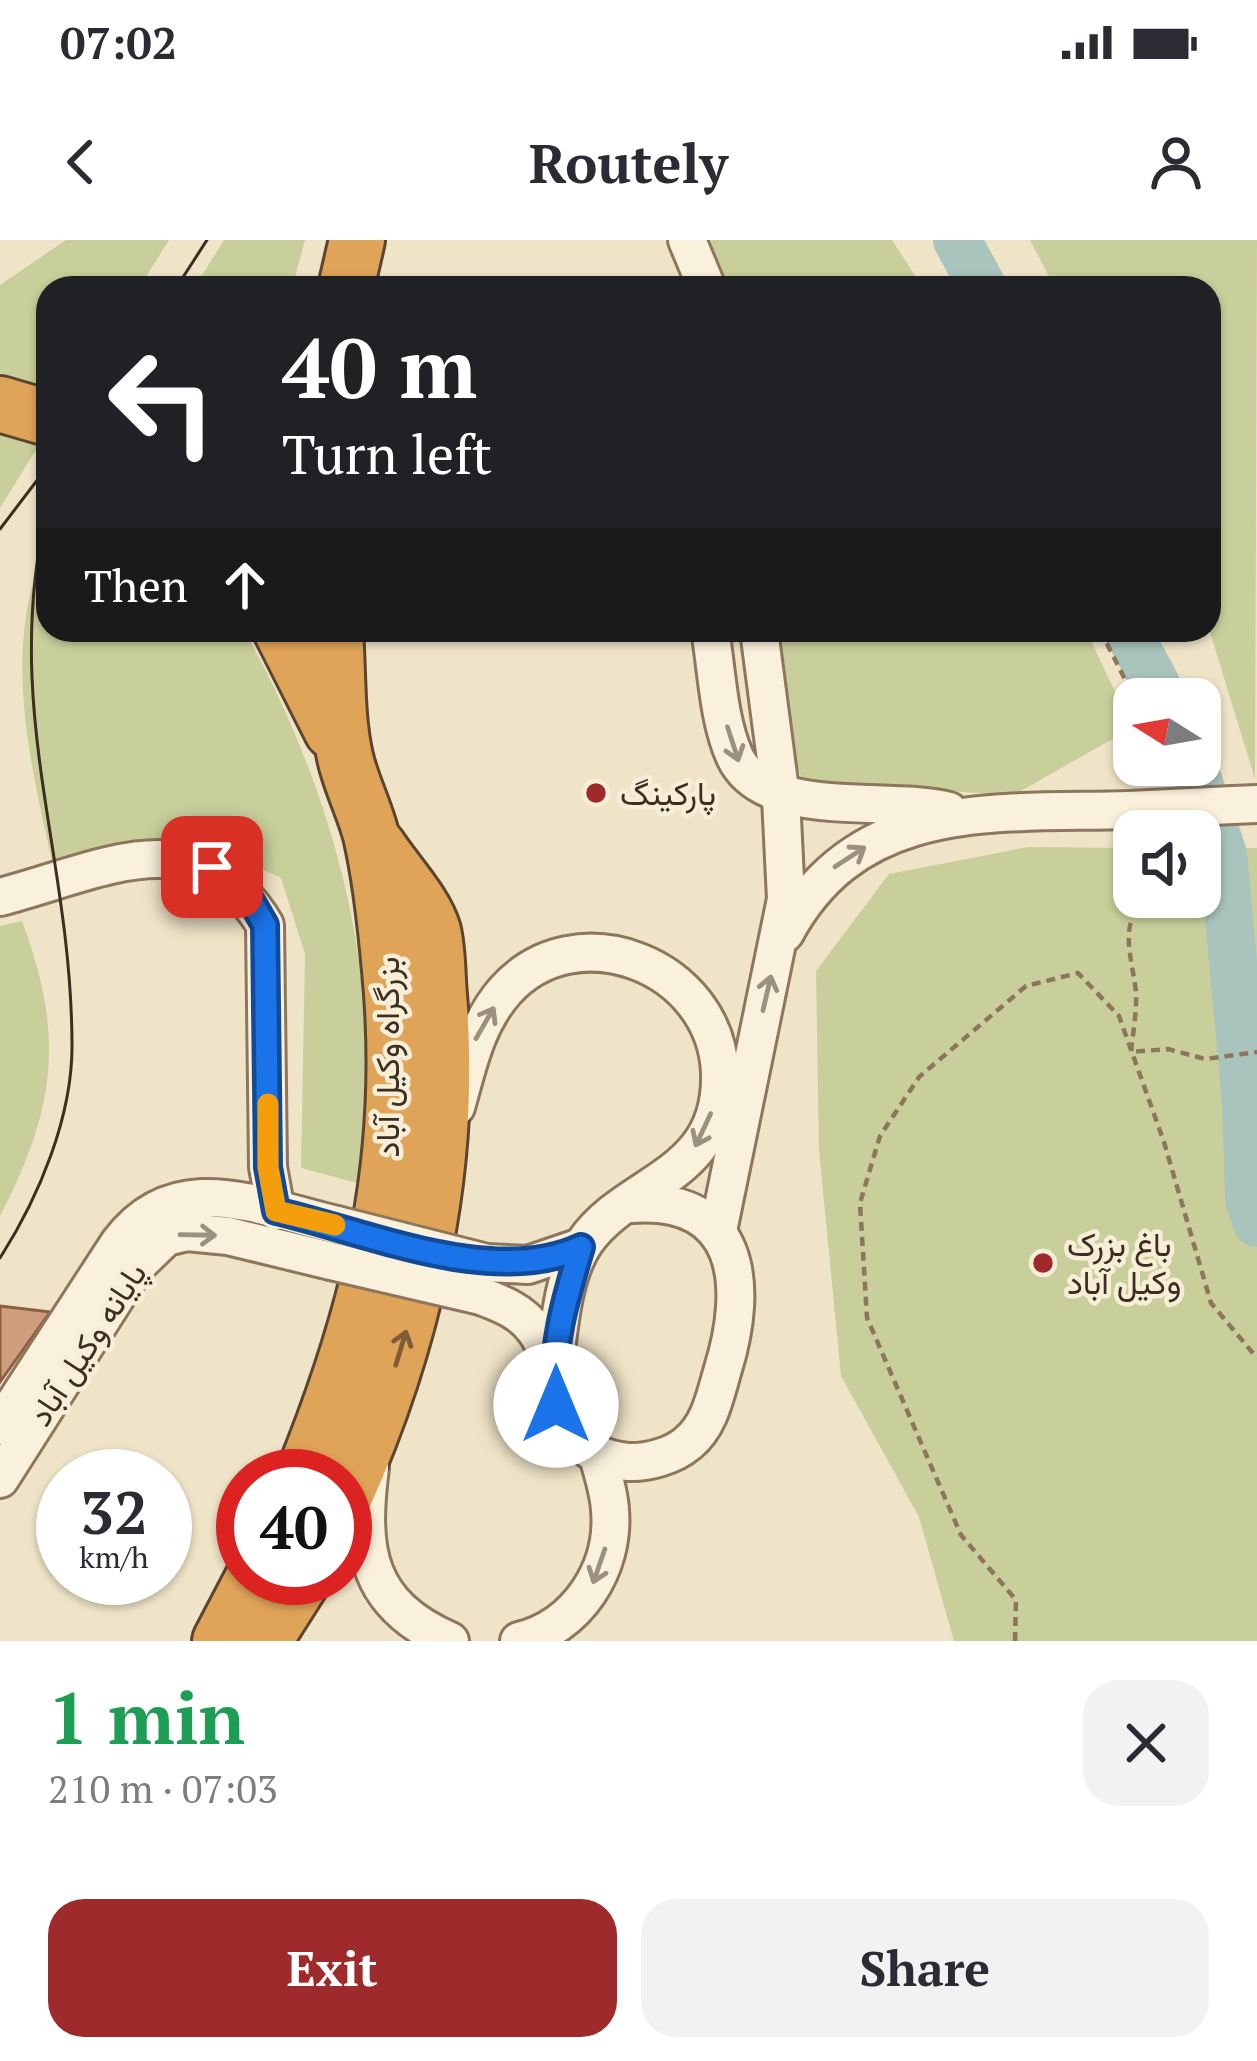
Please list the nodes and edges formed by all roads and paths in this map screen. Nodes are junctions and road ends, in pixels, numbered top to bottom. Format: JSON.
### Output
{"nodes":[{"id":1,"x":356,"y":240,"type":"edge"},
{"id":2,"x":348,"y":276,"type":"edge"},
{"id":3,"x":0,"y":404,"type":"edge"},
{"id":4,"x":36,"y":414,"type":"edge"},
{"id":5,"x":287,"y":642,"type":"edge"},
{"id":6,"x":336,"y":642,"type":"edge"},
{"id":7,"x":712,"y":642,"type":"edge"},
{"id":8,"x":761,"y":642,"type":"edge"},
{"id":9,"x":1106,"y":642,"type":"edge"},
{"id":10,"x":1124,"y":678,"type":"edge"},
{"id":11,"x":344,"y":754,"type":"junction"},
{"id":12,"x":781,"y":798,"type":"junction"},
{"id":13,"x":1245,"y":804,"type":"edge"},
{"id":14,"x":964,"y":815,"type":"junction"},
{"id":15,"x":371,"y":836,"type":"junction"},
{"id":16,"x":0,"y":897,"type":"edge"},
{"id":17,"x":1131,"y":918,"type":"edge"},
{"id":18,"x":777,"y":946,"type":"junction"},
{"id":19,"x":1131,"y":1052,"type":"junction"},
{"id":20,"x":1257,"y":1052,"type":"edge"},
{"id":21,"x":268,"y":1167,"type":"junction"},
{"id":22,"x":437,"y":1174,"type":"junction"},
{"id":23,"x":236,"y":1201,"type":"junction"},
{"id":24,"x":631,"y":1204,"type":"junction"},
{"id":25,"x":276,"y":1211,"type":"junction"},
{"id":26,"x":718,"y":1232,"type":"junction"},
{"id":27,"x":334,"y":1243,"type":"junction"},
{"id":28,"x":581,"y":1247,"type":"junction"},
{"id":29,"x":484,"y":1279,"type":"junction"},
{"id":30,"x":1257,"y":1358,"type":"edge"},
{"id":31,"x":553,"y":1373,"type":"junction"},
{"id":32,"x":0,"y":1426,"type":"edge"},
{"id":33,"x":376,"y":1427,"type":"junction"},
{"id":34,"x":314,"y":1449,"type":"edge"},
{"id":35,"x":366,"y":1449,"type":"edge"},
{"id":36,"x":597,"y":1453,"type":"junction"},
{"id":37,"x":0,"y":1479,"type":"edge"},
{"id":38,"x":239,"y":1605,"type":"edge"},
{"id":39,"x":287,"y":1605,"type":"edge"},
{"id":40,"x":220,"y":1641,"type":"edge"},
{"id":41,"x":264,"y":1641,"type":"edge"},
{"id":42,"x":450,"y":1641,"type":"edge"},
{"id":43,"x":519,"y":1641,"type":"edge"},
{"id":44,"x":1015,"y":1641,"type":"edge"}],
"edges":[{"from":1,"to":2,"type":"highway"},
{"from":3,"to":4,"type":"highway"},
{"from":5,"to":11,"type":"highway"},
{"from":6,"to":11,"type":"highway","name":"بزرگراه وکیل آباد"},
{"from":7,"to":12,"type":"street","one_way":true},
{"from":8,"to":12,"type":"street"},
{"from":9,"to":10,"type":"path"},
{"from":11,"to":15,"type":"highway","name":"بزرگراه وکیل آباد"},
{"from":12,"to":14,"type":"street"},
{"from":12,"to":18,"type":"street"},
{"from":13,"to":14,"type":"street","bridge":true},
{"from":18,"to":14,"type":"street","one_way":true},
{"from":15,"to":22,"type":"highway"},
{"from":15,"to":34,"type":"highway","name":"بزرگراه وکیل آباد"},
{"from":16,"to":21,"type":"street"},
{"from":17,"to":19,"type":"path"},
{"from":26,"to":18,"type":"street","one_way":true},
{"from":19,"to":20,"type":"path"},
{"from":19,"to":30,"type":"path"},
{"from":19,"to":44,"type":"path"},
{"from":21,"to":23,"type":"street"},
{"from":21,"to":25,"type":"street"},
{"from":22,"to":24,"type":"street","one_way":true},
{"from":33,"to":22,"type":"highway","one_way":true},
{"from":23,"to":25,"type":"street","name":"پایانه وکیل آباد"},
{"from":23,"to":32,"type":"street","name":"پایانه وکیل آباد"},
{"from":24,"to":26,"type":"street"},
{"from":24,"to":28,"type":"street"},
{"from":25,"to":27,"type":"street","name":"پایانه وکیل آباد"},
{"from":26,"to":36,"type":"street"},
{"from":27,"to":29,"type":"street","bridge":true},
{"from":37,"to":27,"type":"street","name":"پایانه وکیل آباد","one_way":true},
{"from":28,"to":29,"type":"street"},
{"from":28,"to":31,"type":"street"},
{"from":29,"to":31,"type":"street"},
{"from":31,"to":36,"type":"street"},
{"from":33,"to":35,"type":"highway"},
{"from":33,"to":42,"type":"street"},
{"from":36,"to":43,"type":"street","one_way":true},
{"from":38,"to":40,"type":"highway"},
{"from":39,"to":41,"type":"highway"}]}
